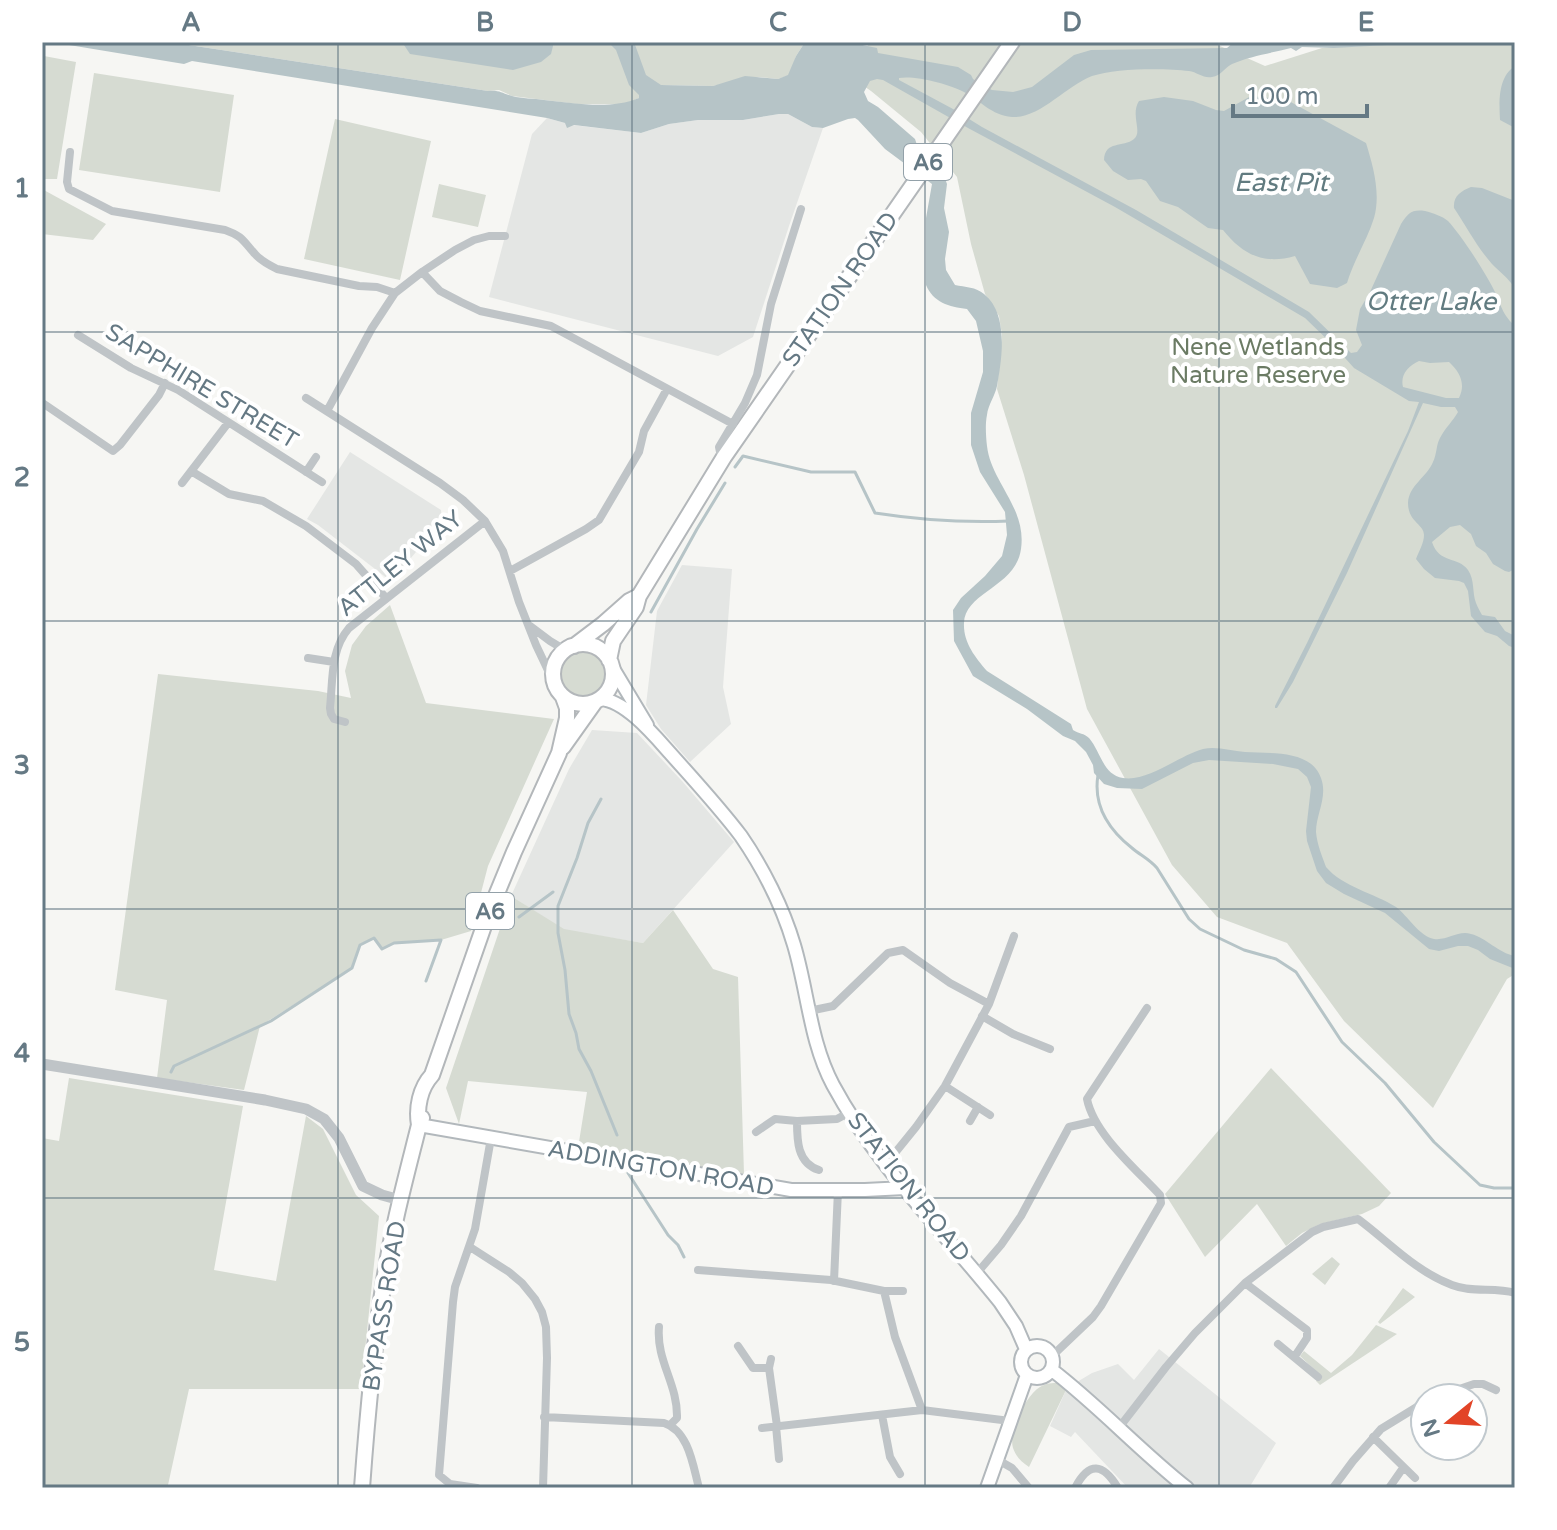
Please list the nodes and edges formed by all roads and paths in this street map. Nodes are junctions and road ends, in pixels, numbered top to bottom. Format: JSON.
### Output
{"nodes":[{"id":1,"x":1012,"y":42,"type":"edge"},
{"id":2,"x":70,"y":152,"type":"dead end"},
{"id":3,"x":801,"y":209,"type":"dead end"},
{"id":4,"x":505,"y":236,"type":"dead end"},
{"id":5,"x":422,"y":272,"type":"junction"},
{"id":6,"x":395,"y":293,"type":"junction"},
{"id":7,"x":78,"y":335,"type":"dead end"},
{"id":8,"x":165,"y":383,"type":"junction"},
{"id":9,"x":667,"y":389,"type":"junction"},
{"id":10,"x":306,"y":398,"type":"dead end"},
{"id":11,"x":44,"y":404,"type":"edge"},
{"id":12,"x":327,"y":411,"type":"junction"},
{"id":13,"x":228,"y":423,"type":"junction"},
{"id":14,"x":733,"y":424,"type":"junction"},
{"id":15,"x":316,"y":457,"type":"dead end"},
{"id":16,"x":724,"y":457,"type":"junction"},
{"id":17,"x":191,"y":471,"type":"junction"},
{"id":18,"x":306,"y":472,"type":"junction"},
{"id":19,"x":322,"y":482,"type":"dead end"},
{"id":20,"x":182,"y":483,"type":"dead end"},
{"id":21,"x":485,"y":521,"type":"junction"},
{"id":22,"x":510,"y":571,"type":"junction"},
{"id":23,"x":639,"y":596,"type":"junction"},
{"id":24,"x":386,"y":598,"type":"junction"},
{"id":25,"x":529,"y":625,"type":"junction"},
{"id":26,"x":570,"y":648,"type":"junction"},
{"id":27,"x":308,"y":658,"type":"dead end"},
{"id":28,"x":334,"y":662,"type":"junction"},
{"id":29,"x":610,"y":662,"type":"junction"},
{"id":30,"x":554,"y":683,"type":"junction"},
{"id":31,"x":563,"y":697,"type":"junction"},
{"id":32,"x":597,"y":700,"type":"junction"},
{"id":33,"x":345,"y":722,"type":"dead end"},
{"id":34,"x":648,"y":728,"type":"junction"},
{"id":35,"x":559,"y":753,"type":"junction"},
{"id":36,"x":1014,"y":936,"type":"dead end"},
{"id":37,"x":989,"y":1004,"type":"junction"},
{"id":38,"x":1147,"y":1008,"type":"dead end"},
{"id":39,"x":809,"y":1011,"type":"junction"},
{"id":40,"x":982,"y":1016,"type":"junction"},
{"id":41,"x":1050,"y":1049,"type":"dead end"},
{"id":42,"x":42,"y":1064,"type":"edge"},
{"id":43,"x":945,"y":1086,"type":"junction"},
{"id":44,"x":978,"y":1107,"type":"junction"},
{"id":45,"x":850,"y":1112,"type":"junction"},
{"id":46,"x":990,"y":1115,"type":"dead end"},
{"id":47,"x":797,"y":1121,"type":"junction"},
{"id":48,"x":970,"y":1121,"type":"dead end"},
{"id":49,"x":1095,"y":1121,"type":"junction"},
{"id":50,"x":419,"y":1125,"type":"junction"},
{"id":51,"x":756,"y":1132,"type":"dead end"},
{"id":52,"x":491,"y":1138,"type":"junction"},
{"id":53,"x":886,"y":1164,"type":"junction"},
{"id":54,"x":819,"y":1170,"type":"dead end"},
{"id":55,"x":905,"y":1188,"type":"junction"},
{"id":56,"x":838,"y":1190,"type":"junction"},
{"id":57,"x":400,"y":1200,"type":"junction"},
{"id":58,"x":470,"y":1247,"type":"junction"},
{"id":59,"x":698,"y":1270,"type":"dead end"},
{"id":60,"x":977,"y":1273,"type":"junction"},
{"id":61,"x":834,"y":1281,"type":"junction"},
{"id":62,"x":1245,"y":1283,"type":"junction"},
{"id":63,"x":884,"y":1291,"type":"junction"},
{"id":64,"x":903,"y":1291,"type":"dead end"},
{"id":65,"x":1515,"y":1293,"type":"edge"},
{"id":66,"x":659,"y":1327,"type":"dead end"},
{"id":67,"x":1278,"y":1344,"type":"dead end"},
{"id":68,"x":738,"y":1346,"type":"dead end"},
{"id":69,"x":1026,"y":1349,"type":"junction"},
{"id":70,"x":1052,"y":1356,"type":"junction"},
{"id":71,"x":1295,"y":1356,"type":"junction"},
{"id":72,"x":1052,"y":1370,"type":"junction"},
{"id":73,"x":1027,"y":1375,"type":"junction"},
{"id":74,"x":1318,"y":1377,"type":"dead end"},
{"id":75,"x":1489,"y":1387,"type":"edge"},
{"id":76,"x":1496,"y":1390,"type":"dead end"},
{"id":77,"x":922,"y":1410,"type":"junction"},
{"id":78,"x":1409,"y":1412,"type":"edge"},
{"id":79,"x":882,"y":1415,"type":"junction"},
{"id":80,"x":544,"y":1417,"type":"junction"},
{"id":81,"x":1010,"y":1421,"type":"junction"},
{"id":82,"x":670,"y":1425,"type":"junction"},
{"id":83,"x":777,"y":1426,"type":"junction"},
{"id":84,"x":762,"y":1428,"type":"dead end"},
{"id":85,"x":1118,"y":1429,"type":"junction"},
{"id":86,"x":1373,"y":1437,"type":"junction"},
{"id":87,"x":779,"y":1459,"type":"dead end"},
{"id":88,"x":998,"y":1460,"type":"junction"},
{"id":89,"x":1403,"y":1468,"type":"junction"},
{"id":90,"x":900,"y":1474,"type":"dead end"},
{"id":91,"x":1415,"y":1478,"type":"dead end"},
{"id":92,"x":362,"y":1488,"type":"edge"},
{"id":93,"x":477,"y":1488,"type":"edge"},
{"id":94,"x":543,"y":1488,"type":"edge"},
{"id":95,"x":699,"y":1488,"type":"edge"},
{"id":96,"x":987,"y":1488,"type":"edge"},
{"id":97,"x":1029,"y":1488,"type":"edge"},
{"id":98,"x":1075,"y":1488,"type":"edge"},
{"id":99,"x":1118,"y":1488,"type":"edge"},
{"id":100,"x":1187,"y":1488,"type":"edge"},
{"id":101,"x":1333,"y":1488,"type":"edge"},
{"id":102,"x":1389,"y":1488,"type":"edge"}],
"edges":[{"from":1,"to":16,"type":"highway","name":"STATION ROAD","number":"A6"},
{"from":2,"to":6,"type":"street"},
{"from":3,"to":14,"type":"street","name":"STATION ROAD"},
{"from":4,"to":5,"type":"street"},
{"from":5,"to":6,"type":"street"},
{"from":5,"to":9,"type":"street"},
{"from":6,"to":12,"type":"street"},
{"from":7,"to":8,"type":"street","name":"SAPPHIRE STREET"},
{"from":8,"to":11,"type":"street"},
{"from":8,"to":13,"type":"street","name":"SAPPHIRE STREET"},
{"from":9,"to":14,"type":"street"},
{"from":9,"to":22,"type":"street"},
{"from":10,"to":12,"type":"street"},
{"from":12,"to":21,"type":"street"},
{"from":13,"to":17,"type":"street"},
{"from":13,"to":18,"type":"street","name":"SAPPHIRE STREET"},
{"from":14,"to":16,"type":"street","name":"STATION ROAD"},
{"from":15,"to":18,"type":"street","name":"SAPPHIRE STREET"},
{"from":16,"to":23,"type":"highway","name":"STATION ROAD","number":"A6"},
{"from":17,"to":20,"type":"street"},
{"from":17,"to":24,"type":"street"},
{"from":18,"to":19,"type":"street","name":"SAPPHIRE STREET"},
{"from":21,"to":22,"type":"street"},
{"from":21,"to":24,"type":"street","name":"ATTLEY WAY"},
{"from":22,"to":25,"type":"street"},
{"from":23,"to":26,"type":"highway","name":"STATION ROAD","number":"A6"},
{"from":23,"to":29,"type":"highway","name":"STATION ROAD","number":"A6"},
{"from":24,"to":28,"type":"street","name":"ATTLEY WAY"},
{"from":25,"to":26,"type":"street"},
{"from":25,"to":30,"type":"street"},
{"from":26,"to":29,"type":"highway"},
{"from":26,"to":30,"type":"highway"},
{"from":27,"to":28,"type":"street"},
{"from":28,"to":33,"type":"street","name":"ATTLEY WAY"},
{"from":29,"to":32,"type":"highway"},
{"from":29,"to":34,"type":"main road","name":"STATION ROAD"},
{"from":30,"to":31,"type":"highway"},
{"from":31,"to":32,"type":"highway"},
{"from":31,"to":35,"type":"highway","name":"BYPASS ROAD","number":"A6"},
{"from":32,"to":34,"type":"main road","name":"STATION ROAD"},
{"from":32,"to":35,"type":"highway","name":"BYPASS ROAD","number":"A6"},
{"from":34,"to":39,"type":"main road","name":"STATION ROAD"},
{"from":35,"to":50,"type":"highway","name":"BYPASS ROAD","number":"A6"},
{"from":36,"to":37,"type":"street"},
{"from":37,"to":39,"type":"street"},
{"from":37,"to":40,"type":"street"},
{"from":38,"to":49,"type":"street"},
{"from":39,"to":45,"type":"main road","name":"STATION ROAD"},
{"from":40,"to":41,"type":"street"},
{"from":40,"to":43,"type":"street"},
{"from":42,"to":57,"type":"street"},
{"from":43,"to":44,"type":"street"},
{"from":43,"to":53,"type":"street"},
{"from":44,"to":46,"type":"street"},
{"from":44,"to":48,"type":"street"},
{"from":45,"to":47,"type":"street"},
{"from":45,"to":53,"type":"main road","name":"STATION ROAD"},
{"from":47,"to":51,"type":"street"},
{"from":47,"to":54,"type":"street"},
{"from":49,"to":60,"type":"street"},
{"from":49,"to":70,"type":"street"},
{"from":50,"to":52,"type":"main road","name":"ADDINGTON ROAD"},
{"from":50,"to":57,"type":"highway","name":"BYPASS ROAD","number":"A6"},
{"from":52,"to":56,"type":"main road","name":"ADDINGTON ROAD"},
{"from":52,"to":58,"type":"street"},
{"from":53,"to":55,"type":"main road","name":"STATION ROAD"},
{"from":55,"to":56,"type":"main road","name":"ADDINGTON ROAD"},
{"from":55,"to":60,"type":"main road","name":"STATION ROAD"},
{"from":56,"to":61,"type":"street"},
{"from":57,"to":92,"type":"highway","name":"BYPASS ROAD","number":"A6"},
{"from":58,"to":80,"type":"street"},
{"from":58,"to":93,"type":"street"},
{"from":59,"to":61,"type":"street"},
{"from":60,"to":69,"type":"main road","name":"STATION ROAD"},
{"from":61,"to":63,"type":"street"},
{"from":62,"to":65,"type":"street"},
{"from":62,"to":71,"type":"street"},
{"from":62,"to":85,"type":"street"},
{"from":63,"to":64,"type":"street"},
{"from":63,"to":77,"type":"street"},
{"from":66,"to":82,"type":"street"},
{"from":67,"to":71,"type":"street"},
{"from":68,"to":83,"type":"street"},
{"from":69,"to":70,"type":"main road"},
{"from":69,"to":73,"type":"main road"},
{"from":70,"to":72,"type":"main road"},
{"from":71,"to":74,"type":"street"},
{"from":72,"to":73,"type":"main road"},
{"from":72,"to":85,"type":"main road"},
{"from":73,"to":81,"type":"main road"},
{"from":75,"to":76,"type":"street"},
{"from":77,"to":79,"type":"street"},
{"from":77,"to":81,"type":"street"},
{"from":78,"to":86,"type":"street"},
{"from":79,"to":83,"type":"street"},
{"from":79,"to":90,"type":"street"},
{"from":80,"to":82,"type":"street"},
{"from":80,"to":94,"type":"street"},
{"from":81,"to":88,"type":"main road"},
{"from":82,"to":95,"type":"street"},
{"from":83,"to":84,"type":"street"},
{"from":83,"to":87,"type":"street"},
{"from":85,"to":100,"type":"main road"},
{"from":86,"to":89,"type":"street"},
{"from":86,"to":101,"type":"street"},
{"from":88,"to":96,"type":"main road"},
{"from":88,"to":97,"type":"street"},
{"from":89,"to":91,"type":"street"},
{"from":89,"to":102,"type":"street"},
{"from":98,"to":99,"type":"street"}]}
